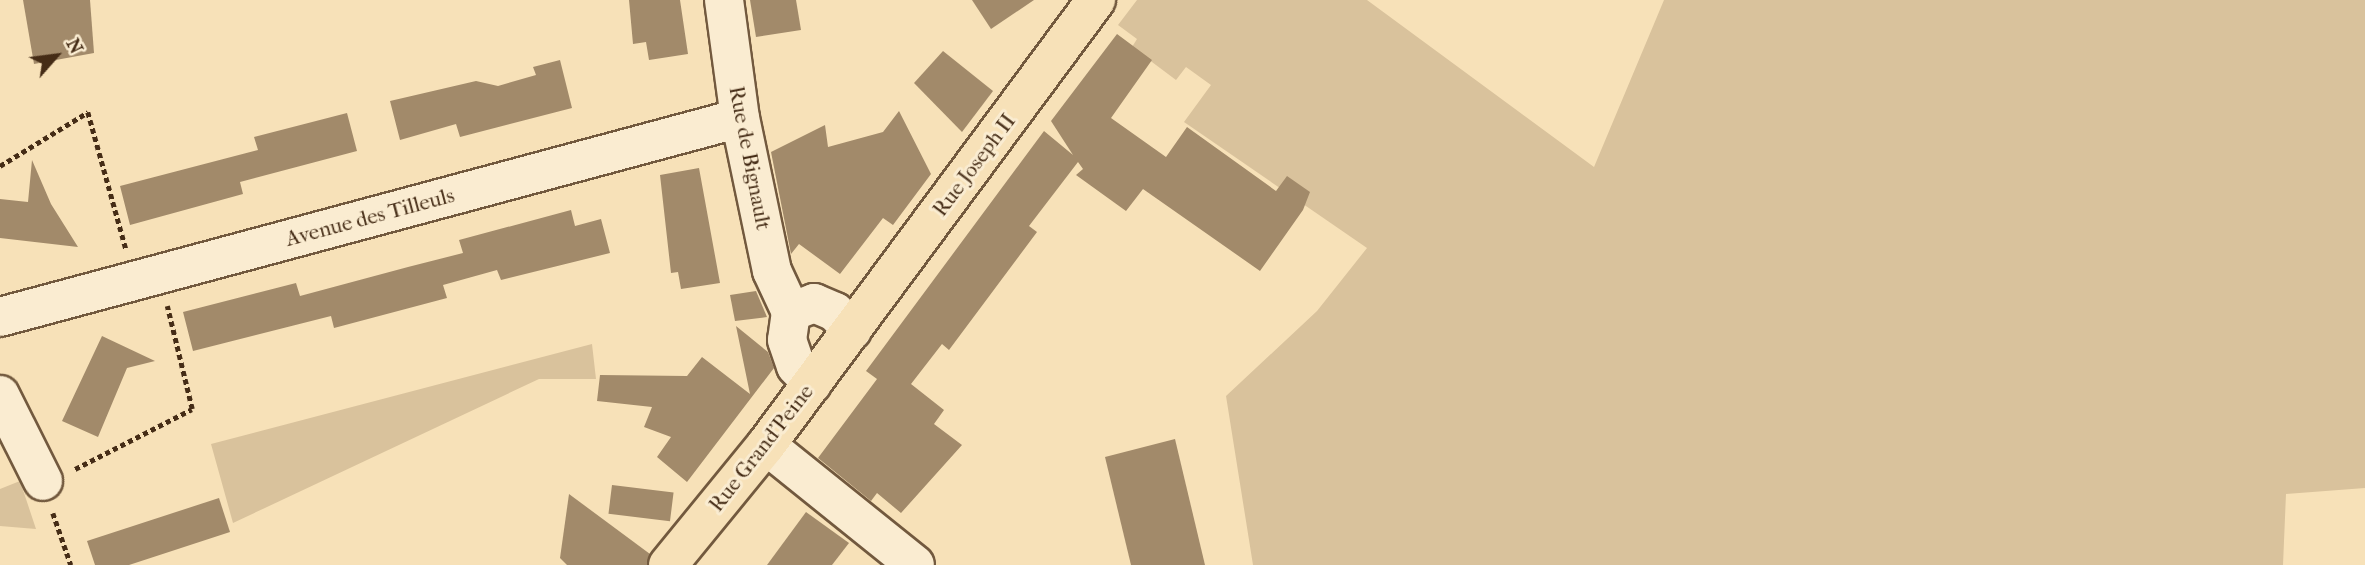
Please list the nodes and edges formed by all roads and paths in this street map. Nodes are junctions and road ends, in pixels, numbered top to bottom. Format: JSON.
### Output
{"nodes":[{"id":1,"x":724,"y":0,"type":"edge"},
{"id":2,"x":1096,"y":0,"type":"edge"},
{"id":3,"x":740,"y":118,"type":"junction"},
{"id":4,"x":0,"y":166,"type":"edge"},
{"id":5,"x":147,"y":277,"type":"junction"},
{"id":6,"x":791,"y":312,"type":"junction"},
{"id":7,"x":0,"y":317,"type":"edge"},
{"id":8,"x":852,"y":330,"type":"junction"},
{"id":9,"x":812,"y":384,"type":"junction"},
{"id":10,"x":0,"y":395,"type":"edge"},
{"id":11,"x":766,"y":445,"type":"junction"},
{"id":12,"x":43,"y":481,"type":"junction"},
{"id":13,"x":71,"y":565,"type":"edge"},
{"id":14,"x":668,"y":565,"type":"edge"},
{"id":15,"x":915,"y":565,"type":"edge"}],
"edges":[{"from":1,"to":3,"type":"street","name":"Rue de Bignault"},
{"from":2,"to":8,"type":"main road","name":"Rue Joseph II"},
{"from":3,"to":5,"type":"street","name":"Avenue des Tilleuls"},
{"from":3,"to":6,"type":"street","name":"Rue de Bignault"},
{"from":4,"to":5,"type":"path"},
{"from":5,"to":7,"type":"street","name":"Avenue des Tilleuls"},
{"from":5,"to":12,"type":"path"},
{"from":6,"to":8,"type":"street"},
{"from":6,"to":9,"type":"street","name":"Rue de Bignault"},
{"from":8,"to":9,"type":"main road","name":"Rue Grand'Peine"},
{"from":9,"to":11,"type":"main road","name":"Rue Grand'Peine"},
{"from":10,"to":12,"type":"street"},
{"from":11,"to":14,"type":"main road","name":"Rue Grand'Peine"},
{"from":11,"to":15,"type":"street"},
{"from":12,"to":13,"type":"path"}]}
